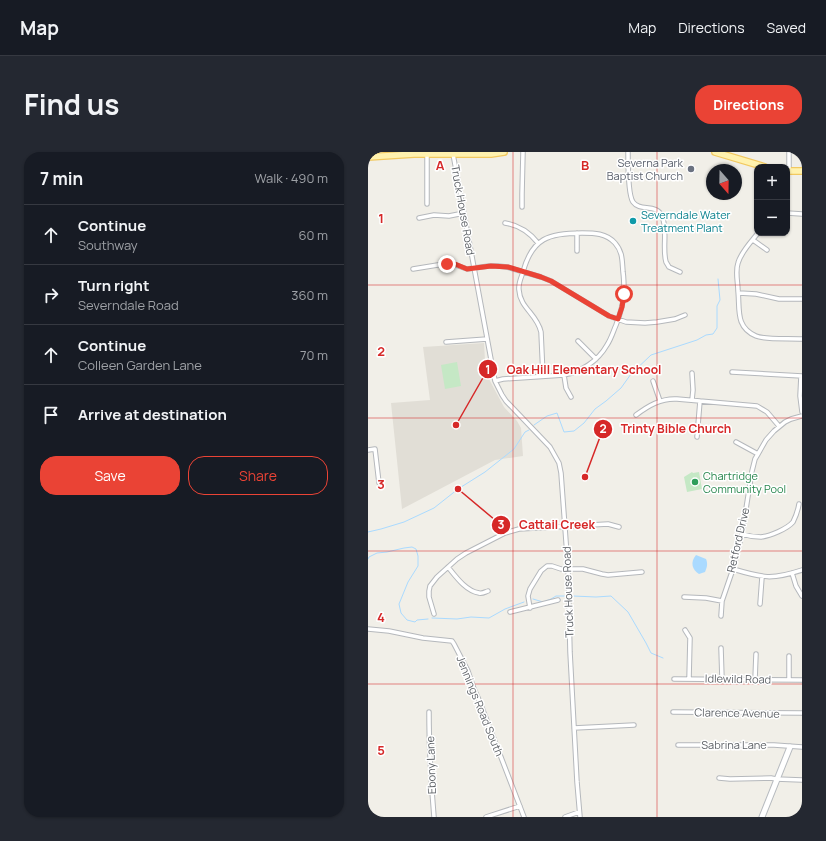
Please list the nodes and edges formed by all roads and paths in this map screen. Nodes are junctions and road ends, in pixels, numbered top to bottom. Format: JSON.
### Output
{"nodes":[{"id":1,"x":504,"y":152,"type":"edge"},
{"id":2,"x":522,"y":152,"type":"edge"},
{"id":3,"x":628,"y":152,"type":"edge"},
{"id":4,"x":715,"y":152,"type":"edge"},
{"id":5,"x":789,"y":152,"type":"edge"},
{"id":6,"x":445,"y":153,"type":"edge"},
{"id":7,"x":381,"y":154,"type":"edge"},
{"id":8,"x":427,"y":154,"type":"junction"},
{"id":9,"x":453,"y":154,"type":"junction"},
{"id":10,"x":368,"y":156,"type":"edge"},
{"id":11,"x":755,"y":164,"type":"edge"},
{"id":12,"x":788,"y":164,"type":"edge"},
{"id":13,"x":790,"y":171,"type":"edge"},
{"id":14,"x":802,"y":171,"type":"edge"},
{"id":15,"x":427,"y":204,"type":"dead end"},
{"id":16,"x":522,"y":208,"type":"dead end"},
{"id":17,"x":464,"y":213,"type":"junction"},
{"id":18,"x":790,"y":213,"type":"edge"},
{"id":19,"x":802,"y":214,"type":"edge"},
{"id":20,"x":419,"y":218,"type":"dead end"},
{"id":21,"x":505,"y":223,"type":"dead end"},
{"id":22,"x":577,"y":233,"type":"junction"},
{"id":23,"x":756,"y":236,"type":"edge"},
{"id":24,"x":753,"y":240,"type":"junction"},
{"id":25,"x":538,"y":243,"type":"junction"},
{"id":26,"x":767,"y":250,"type":"dead end"},
{"id":27,"x":577,"y":251,"type":"dead end"},
{"id":28,"x":413,"y":269,"type":"dead end"},
{"id":29,"x":474,"y":269,"type":"junction"},
{"id":30,"x":523,"y":272,"type":"junction"},
{"id":31,"x":680,"y":272,"type":"dead end"},
{"id":32,"x":739,"y":293,"type":"junction"},
{"id":33,"x":802,"y":299,"type":"edge"},
{"id":34,"x":685,"y":315,"type":"dead end"},
{"id":35,"x":618,"y":319,"type":"junction"},
{"id":36,"x":802,"y":338,"type":"edge"},
{"id":37,"x":487,"y":339,"type":"junction"},
{"id":38,"x":578,"y":341,"type":"dead end"},
{"id":39,"x":446,"y":342,"type":"dead end"},
{"id":40,"x":596,"y":359,"type":"junction"},
{"id":41,"x":732,"y":372,"type":"dead end"},
{"id":42,"x":692,"y":373,"type":"dead end"},
{"id":43,"x":564,"y":375,"type":"junction"},
{"id":44,"x":543,"y":376,"type":"junction"},
{"id":45,"x":801,"y":376,"type":"edge"},
{"id":46,"x":495,"y":381,"type":"junction"},
{"id":47,"x":653,"y":381,"type":"dead end"},
{"id":48,"x":571,"y":397,"type":"dead end"},
{"id":49,"x":692,"y":400,"type":"junction"},
{"id":50,"x":660,"y":401,"type":"junction"},
{"id":51,"x":700,"y":401,"type":"junction"},
{"id":52,"x":802,"y":412,"type":"edge"},
{"id":53,"x":636,"y":415,"type":"dead end"},
{"id":54,"x":802,"y":416,"type":"edge"},
{"id":55,"x":779,"y":426,"type":"junction"},
{"id":56,"x":697,"y":437,"type":"dead end"},
{"id":57,"x":736,"y":442,"type":"dead end"},
{"id":58,"x":368,"y":450,"type":"edge"},
{"id":59,"x":758,"y":454,"type":"junction"},
{"id":60,"x":379,"y":483,"type":"dead end"},
{"id":61,"x":799,"y":504,"type":"dead end"},
{"id":62,"x":565,"y":527,"type":"junction"},
{"id":63,"x":619,"y":527,"type":"dead end"},
{"id":64,"x":742,"y":534,"type":"junction"},
{"id":65,"x":448,"y":567,"type":"junction"},
{"id":66,"x":568,"y":569,"type":"junction"},
{"id":67,"x":733,"y":569,"type":"junction"},
{"id":68,"x":802,"y":570,"type":"edge"},
{"id":69,"x":642,"y":572,"type":"dead end"},
{"id":70,"x":792,"y":573,"type":"junction"},
{"id":71,"x":762,"y":577,"type":"junction"},
{"id":72,"x":488,"y":591,"type":"dead end"},
{"id":73,"x":684,"y":596,"type":"dead end"},
{"id":74,"x":802,"y":596,"type":"edge"},
{"id":75,"x":558,"y":600,"type":"dead end"},
{"id":76,"x":722,"y":601,"type":"junction"},
{"id":77,"x":760,"y":604,"type":"dead end"},
{"id":78,"x":530,"y":608,"type":"junction"},
{"id":79,"x":510,"y":612,"type":"dead end"},
{"id":80,"x":434,"y":614,"type":"dead end"},
{"id":81,"x":721,"y":616,"type":"dead end"},
{"id":82,"x":368,"y":630,"type":"edge"},
{"id":83,"x":685,"y":630,"type":"dead end"},
{"id":84,"x":721,"y":648,"type":"dead end"},
{"id":85,"x":756,"y":654,"type":"dead end"},
{"id":86,"x":789,"y":656,"type":"dead end"},
{"id":87,"x":674,"y":679,"type":"dead end"},
{"id":88,"x":689,"y":679,"type":"junction"},
{"id":89,"x":722,"y":679,"type":"junction"},
{"id":90,"x":755,"y":680,"type":"junction"},
{"id":91,"x":789,"y":680,"type":"junction"},
{"id":92,"x":802,"y":680,"type":"edge"},
{"id":93,"x":429,"y":712,"type":"dead end"},
{"id":94,"x":673,"y":712,"type":"dead end"},
{"id":95,"x":802,"y":713,"type":"edge"},
{"id":96,"x":634,"y":725,"type":"dead end"},
{"id":97,"x":574,"y":728,"type":"junction"},
{"id":98,"x":678,"y":745,"type":"dead end"},
{"id":99,"x":790,"y":747,"type":"junction"},
{"id":100,"x":802,"y":747,"type":"edge"},
{"id":101,"x":720,"y":778,"type":"dead end"},
{"id":102,"x":776,"y":779,"type":"junction"},
{"id":103,"x":802,"y":780,"type":"edge"},
{"id":104,"x":520,"y":806,"type":"junction"},
{"id":105,"x":579,"y":812,"type":"junction"},
{"id":106,"x":434,"y":817,"type":"edge"},
{"id":107,"x":486,"y":817,"type":"edge"},
{"id":108,"x":524,"y":817,"type":"edge"},
{"id":109,"x":564,"y":817,"type":"edge"},
{"id":110,"x":580,"y":817,"type":"edge"},
{"id":111,"x":762,"y":817,"type":"edge"}],
"edges":[{"from":1,"to":9,"type":"main road"},
{"from":2,"to":16,"type":"street"},
{"from":3,"to":31,"type":"street"},
{"from":4,"to":11,"type":"main road"},
{"from":5,"to":12,"type":"street"},
{"from":6,"to":8,"type":"main road"},
{"from":6,"to":9,"type":"main road"},
{"from":7,"to":8,"type":"main road"},
{"from":7,"to":10,"type":"main road"},
{"from":8,"to":15,"type":"street"},
{"from":9,"to":17,"type":"street","name":"Truck House Road"},
{"from":13,"to":14,"type":"main road"},
{"from":17,"to":20,"type":"street"},
{"from":17,"to":29,"type":"street","name":"Truck House Road"},
{"from":18,"to":19,"type":"street"},
{"from":21,"to":25,"type":"street"},
{"from":22,"to":25,"type":"street"},
{"from":22,"to":27,"type":"street"},
{"from":22,"to":35,"type":"street"},
{"from":23,"to":24,"type":"street"},
{"from":24,"to":26,"type":"street"},
{"from":24,"to":32,"type":"street"},
{"from":25,"to":30,"type":"street"},
{"from":28,"to":29,"type":"street"},
{"from":29,"to":30,"type":"street"},
{"from":29,"to":37,"type":"street","name":"Truck House Road"},
{"from":30,"to":35,"type":"street"},
{"from":30,"to":44,"type":"street"},
{"from":32,"to":33,"type":"street"},
{"from":32,"to":36,"type":"street"},
{"from":34,"to":35,"type":"street"},
{"from":35,"to":40,"type":"street"},
{"from":37,"to":39,"type":"street"},
{"from":37,"to":46,"type":"street","name":"Truck House Road"},
{"from":38,"to":40,"type":"street"},
{"from":40,"to":43,"type":"street"},
{"from":41,"to":45,"type":"street"},
{"from":42,"to":49,"type":"street"},
{"from":43,"to":44,"type":"street"},
{"from":43,"to":48,"type":"street"},
{"from":44,"to":46,"type":"street"},
{"from":45,"to":52,"type":"street"},
{"from":46,"to":62,"type":"street","name":"Truck House Road"},
{"from":47,"to":50,"type":"street"},
{"from":49,"to":50,"type":"street"},
{"from":49,"to":51,"type":"street"},
{"from":50,"to":53,"type":"street"},
{"from":51,"to":55,"type":"street"},
{"from":51,"to":56,"type":"street"},
{"from":54,"to":55,"type":"street","name":"Retford Drive"},
{"from":55,"to":59,"type":"street","name":"Retford Drive"},
{"from":57,"to":59,"type":"street"},
{"from":58,"to":60,"type":"street"},
{"from":59,"to":64,"type":"street","name":"Retford Drive"},
{"from":61,"to":64,"type":"street"},
{"from":62,"to":63,"type":"street"},
{"from":62,"to":65,"type":"street"},
{"from":62,"to":66,"type":"street","name":"Truck House Road"},
{"from":64,"to":67,"type":"street","name":"Retford Drive"},
{"from":65,"to":72,"type":"street"},
{"from":65,"to":80,"type":"street"},
{"from":66,"to":69,"type":"street"},
{"from":66,"to":78,"type":"street"},
{"from":66,"to":97,"type":"street","name":"Truck House Road"},
{"from":67,"to":71,"type":"street"},
{"from":67,"to":76,"type":"street","name":"Retford Drive"},
{"from":68,"to":70,"type":"street"},
{"from":70,"to":71,"type":"street"},
{"from":70,"to":74,"type":"street"},
{"from":71,"to":77,"type":"street"},
{"from":73,"to":76,"type":"street"},
{"from":75,"to":78,"type":"street"},
{"from":76,"to":81,"type":"street","name":"Retford Drive"},
{"from":78,"to":79,"type":"street"},
{"from":82,"to":104,"type":"street","name":"Jennings Road South"},
{"from":83,"to":88,"type":"street"},
{"from":84,"to":89,"type":"street"},
{"from":85,"to":90,"type":"street"},
{"from":86,"to":91,"type":"street"},
{"from":87,"to":88,"type":"street","name":"Idlewild Road"},
{"from":88,"to":89,"type":"street","name":"Idlewild Road"},
{"from":89,"to":90,"type":"street","name":"Idlewild Road"},
{"from":90,"to":91,"type":"street","name":"Idlewild Road"},
{"from":91,"to":92,"type":"street","name":"Idlewild Road"},
{"from":93,"to":106,"type":"street","name":"Ebony Lane"},
{"from":94,"to":95,"type":"street","name":"Clarence Avenue"},
{"from":96,"to":97,"type":"street"},
{"from":97,"to":105,"type":"street","name":"Truck House Road"},
{"from":98,"to":99,"type":"street","name":"Sabrina Lane"},
{"from":99,"to":100,"type":"street","name":"Sabrina Lane"},
{"from":99,"to":102,"type":"street"},
{"from":101,"to":102,"type":"street"},
{"from":102,"to":103,"type":"street"},
{"from":102,"to":111,"type":"street"},
{"from":104,"to":107,"type":"street"},
{"from":104,"to":108,"type":"street"},
{"from":105,"to":109,"type":"street"},
{"from":105,"to":110,"type":"street","name":"Truck House Road"}]}
